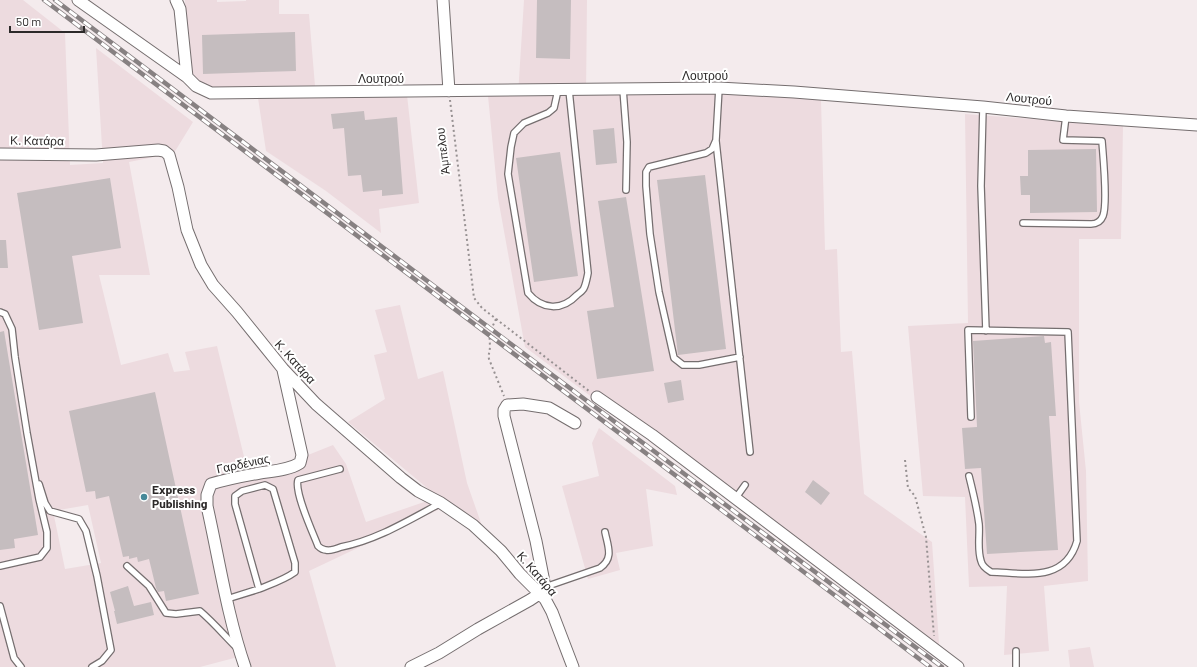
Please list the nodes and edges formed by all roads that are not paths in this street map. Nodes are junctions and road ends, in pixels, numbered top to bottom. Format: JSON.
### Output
{"nodes":[{"id":1,"x":78,"y":0,"type":"edge"},
{"id":2,"x":176,"y":0,"type":"edge"},
{"id":3,"x":443,"y":0,"type":"edge"},
{"id":4,"x":187,"y":77,"type":"junction"},
{"id":5,"x":719,"y":88,"type":"junction"},
{"id":6,"x":623,"y":89,"type":"junction"},
{"id":7,"x":563,"y":90,"type":"junction"},
{"id":8,"x":449,"y":91,"type":"junction"},
{"id":9,"x":983,"y":107,"type":"junction"},
{"id":10,"x":1066,"y":116,"type":"junction"},
{"id":11,"x":1197,"y":125,"type":"edge"},
{"id":12,"x":716,"y":140,"type":"junction"},
{"id":13,"x":0,"y":154,"type":"edge"},
{"id":14,"x":626,"y":190,"type":"dead end"},
{"id":15,"x":1023,"y":223,"type":"dead end"},
{"id":16,"x":0,"y":312,"type":"edge"},
{"id":17,"x":986,"y":331,"type":"junction"},
{"id":18,"x":740,"y":357,"type":"junction"},
{"id":19,"x":283,"y":369,"type":"junction"},
{"id":20,"x":597,"y":397,"type":"road end"},
{"id":21,"x":971,"y":417,"type":"dead end"},
{"id":22,"x":575,"y":423,"type":"dead end"},
{"id":23,"x":750,"y":452,"type":"dead end"},
{"id":24,"x":33,"y":469,"type":"junction"},
{"id":25,"x":340,"y":470,"type":"dead end"},
{"id":26,"x":969,"y":476,"type":"dead end"},
{"id":27,"x":746,"y":485,"type":"dead end"},
{"id":28,"x":735,"y":499,"type":"junction"},
{"id":29,"x":441,"y":503,"type":"junction"},
{"id":30,"x":605,"y":532,"type":"dead end"},
{"id":31,"x":0,"y":566,"type":"edge"},
{"id":32,"x":127,"y":566,"type":"dead end"},
{"id":33,"x":259,"y":589,"type":"junction"},
{"id":34,"x":542,"y":590,"type":"junction"},
{"id":35,"x":227,"y":599,"type":"junction"},
{"id":36,"x":0,"y":606,"type":"edge"},
{"id":37,"x":239,"y":650,"type":"junction"},
{"id":38,"x":1016,"y":652,"type":"dead end"},
{"id":39,"x":21,"y":667,"type":"edge"},
{"id":40,"x":92,"y":667,"type":"edge"},
{"id":41,"x":245,"y":667,"type":"edge"},
{"id":42,"x":410,"y":667,"type":"edge"},
{"id":43,"x":573,"y":667,"type":"edge"},
{"id":44,"x":958,"y":667,"type":"edge"},
{"id":45,"x":1016,"y":667,"type":"edge"}],
"edges":[{"from":1,"to":4,"type":"street"},
{"from":2,"to":4,"type":"street"},
{"from":3,"to":8,"type":"street"},
{"from":4,"to":8,"type":"street","name":"Λουτρού"},
{"from":5,"to":6,"type":"street","name":"Λουτρού"},
{"from":5,"to":9,"type":"street","name":"Λουτρού"},
{"from":5,"to":12,"type":"lane"},
{"from":6,"to":7,"type":"street","name":"Λουτρού"},
{"from":6,"to":14,"type":"lane"},
{"from":7,"to":7,"type":"lane"},
{"from":7,"to":8,"type":"street","name":"Λουτρού"},
{"from":9,"to":10,"type":"street","name":"Λουτρού"},
{"from":9,"to":17,"type":"lane"},
{"from":10,"to":11,"type":"street","name":"Λουτρού"},
{"from":10,"to":15,"type":"lane"},
{"from":12,"to":18,"type":"lane"},
{"from":12,"to":18,"type":"lane"},
{"from":13,"to":19,"type":"street","name":"Κ. Κατάρα"},
{"from":16,"to":24,"type":"lane"},
{"from":17,"to":21,"type":"lane"},
{"from":17,"to":26,"type":"lane"},
{"from":18,"to":23,"type":"lane"},
{"from":19,"to":29,"type":"street","name":"Κ. Κατάρα"},
{"from":19,"to":35,"type":"street","name":"Γαρδένιας"},
{"from":20,"to":28,"type":"street"},
{"from":22,"to":34,"type":"street"},
{"from":24,"to":31,"type":"lane"},
{"from":24,"to":40,"type":"lane"},
{"from":25,"to":29,"type":"lane"},
{"from":27,"to":28,"type":"lane"},
{"from":28,"to":44,"type":"street"},
{"from":29,"to":34,"type":"street","name":"Κ. Κατάρα"},
{"from":30,"to":34,"type":"lane"},
{"from":32,"to":37,"type":"lane"},
{"from":33,"to":33,"type":"lane"},
{"from":33,"to":35,"type":"lane"},
{"from":34,"to":42,"type":"street"},
{"from":34,"to":43,"type":"street","name":"Κ. Κατάρα"},
{"from":35,"to":37,"type":"street","name":"Γαρδένιας"},
{"from":36,"to":39,"type":"lane"},
{"from":37,"to":41,"type":"street","name":"Γαρδένιας"},
{"from":38,"to":45,"type":"lane"}]}
